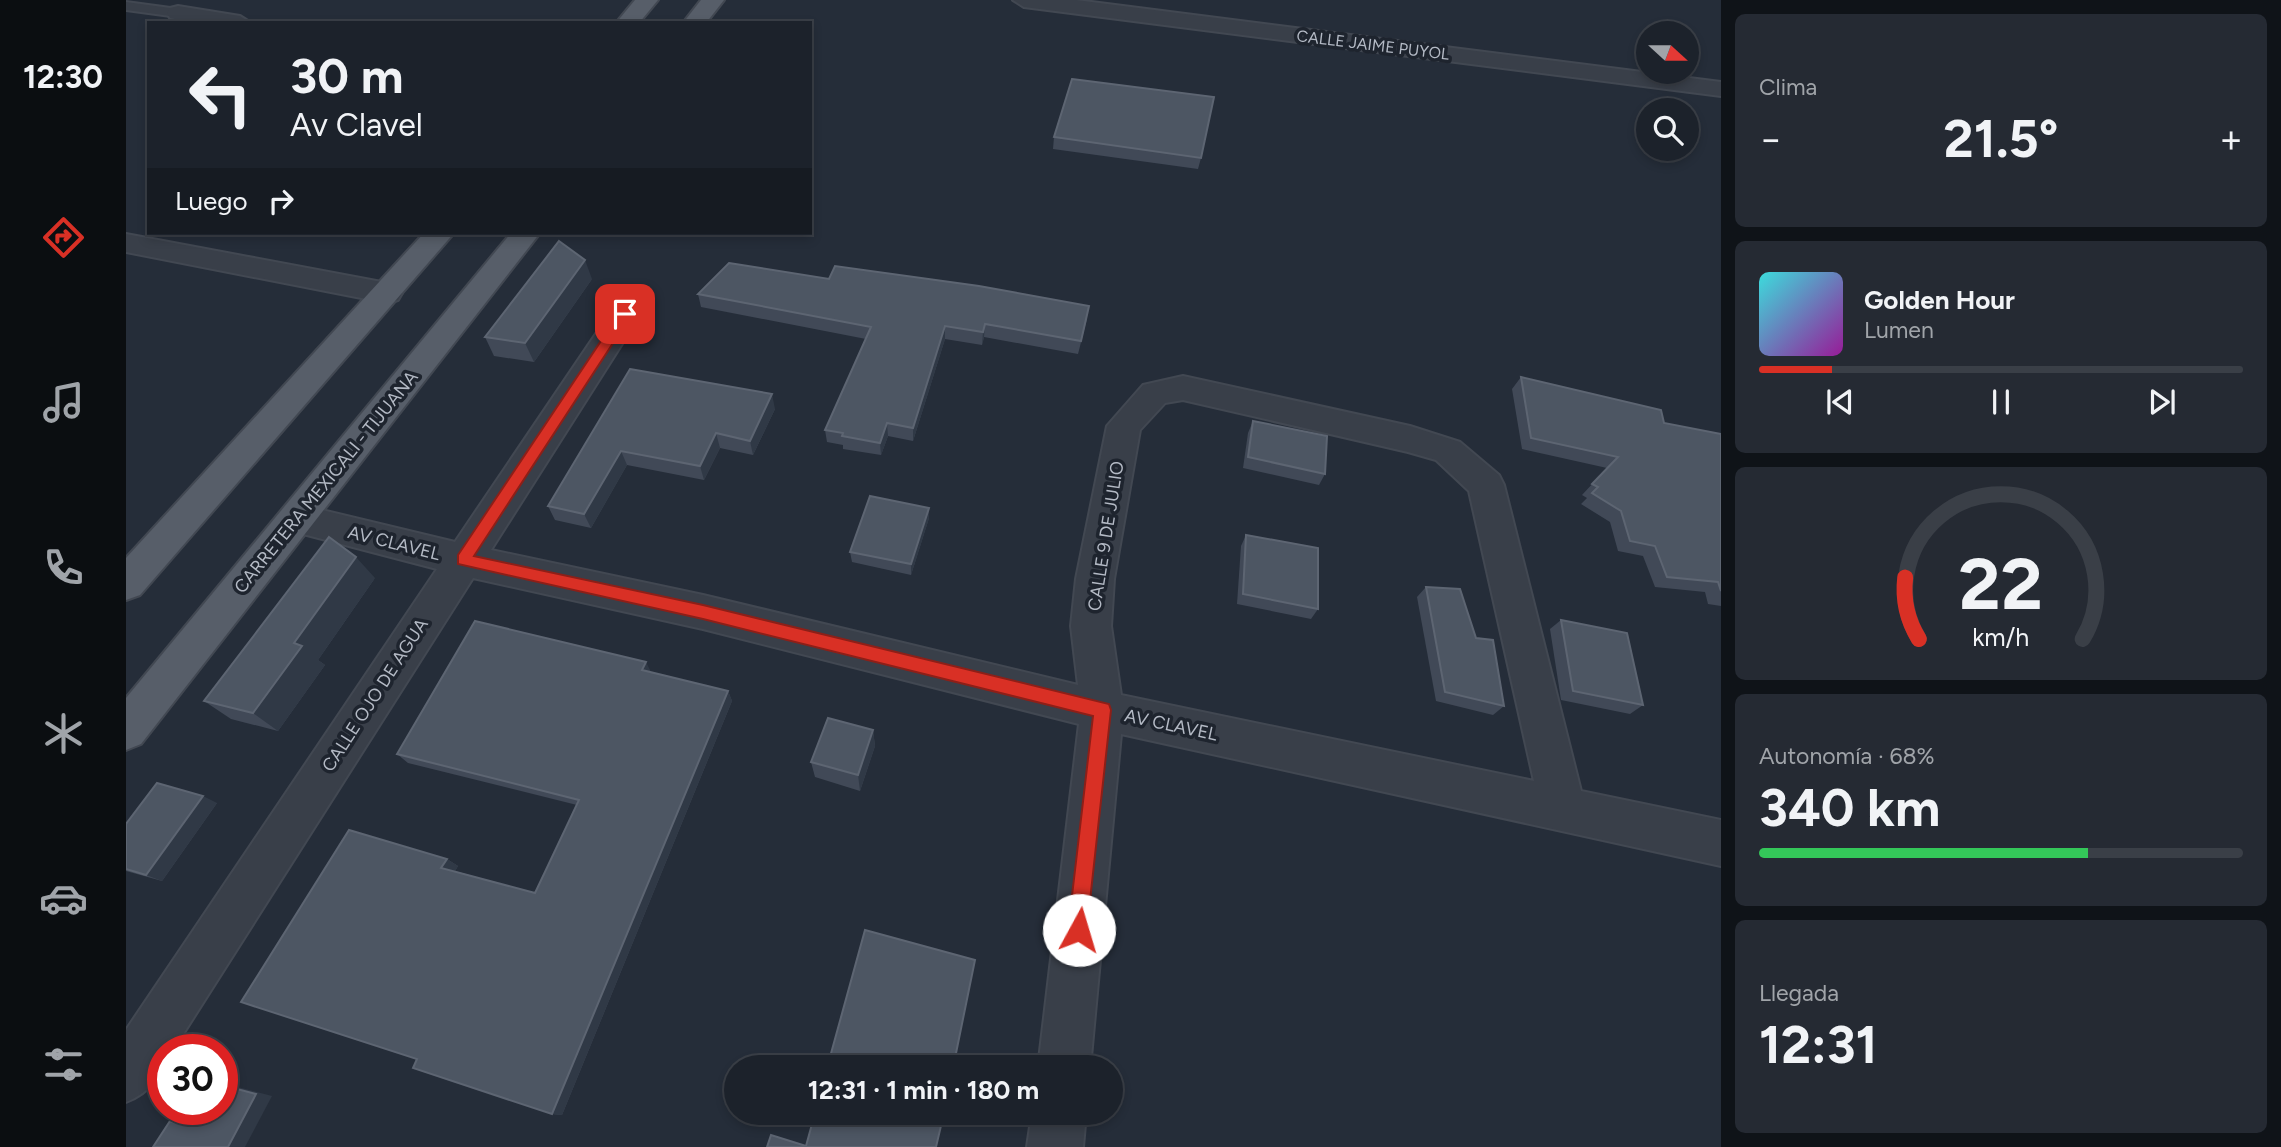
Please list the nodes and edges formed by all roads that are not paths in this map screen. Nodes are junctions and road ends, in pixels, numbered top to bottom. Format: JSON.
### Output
{"nodes":[{"id":1,"x":197,"y":0,"type":"edge"},
{"id":2,"x":647,"y":0,"type":"edge"},
{"id":3,"x":713,"y":0,"type":"edge"},
{"id":4,"x":1024,"y":0,"type":"edge"},
{"id":5,"x":126,"y":6,"type":"edge"},
{"id":6,"x":178,"y":13,"type":"junction"},
{"id":7,"x":228,"y":21,"type":"edge"},
{"id":8,"x":629,"y":21,"type":"edge"},
{"id":9,"x":696,"y":21,"type":"edge"},
{"id":10,"x":1721,"y":89,"type":"edge"},
{"id":11,"x":438,"y":235,"type":"edge"},
{"id":12,"x":524,"y":235,"type":"edge"},
{"id":13,"x":126,"y":243,"type":"edge"},
{"id":14,"x":387,"y":293,"type":"junction"},
{"id":15,"x":625,"y":314,"type":"dead end"},
{"id":16,"x":297,"y":519,"type":"junction"},
{"id":17,"x":463,"y":560,"type":"junction"},
{"id":18,"x":126,"y":584,"type":"edge"},
{"id":19,"x":1102,"y":710,"type":"junction"},
{"id":20,"x":126,"y":730,"type":"edge"},
{"id":21,"x":1563,"y":811,"type":"junction"},
{"id":22,"x":1721,"y":843,"type":"edge"},
{"id":23,"x":1065,"y":1055,"type":"edge"},
{"id":24,"x":126,"y":1076,"type":"edge"},
{"id":25,"x":1058,"y":1125,"type":"edge"},
{"id":26,"x":1055,"y":1147,"type":"edge"}],
"edges":[{"from":1,"to":6,"type":"street"},
{"from":2,"to":8,"type":"main road"},
{"from":3,"to":9,"type":"main road"},
{"from":4,"to":10,"type":"street","name":"CALLE JAIME PUYOL"},
{"from":5,"to":6,"type":"lane"},
{"from":6,"to":7,"type":"street"},
{"from":11,"to":14,"type":"main road"},
{"from":12,"to":16,"type":"main road","name":"CARRETERA MEXICALI - TIJUANA"},
{"from":13,"to":14,"type":"street"},
{"from":14,"to":18,"type":"main road"},
{"from":15,"to":17,"type":"street","name":"CALLE OJO DE AGUA"},
{"from":16,"to":17,"type":"street","name":"AV CLAVEL"},
{"from":16,"to":20,"type":"main road","name":"CARRETERA MEXICALI - TIJUANA"},
{"from":17,"to":19,"type":"street","name":"AV CLAVEL"},
{"from":17,"to":24,"type":"street","name":"CALLE OJO DE AGUA"},
{"from":19,"to":21,"type":"street","name":"AV CLAVEL"},
{"from":19,"to":21,"type":"street","name":"CALLE 9 DE JULIO"},
{"from":19,"to":23,"type":"street","name":"CALLE 9 DE JULIO"},
{"from":21,"to":22,"type":"street","name":"AV CLAVEL"},
{"from":25,"to":26,"type":"street"}]}
